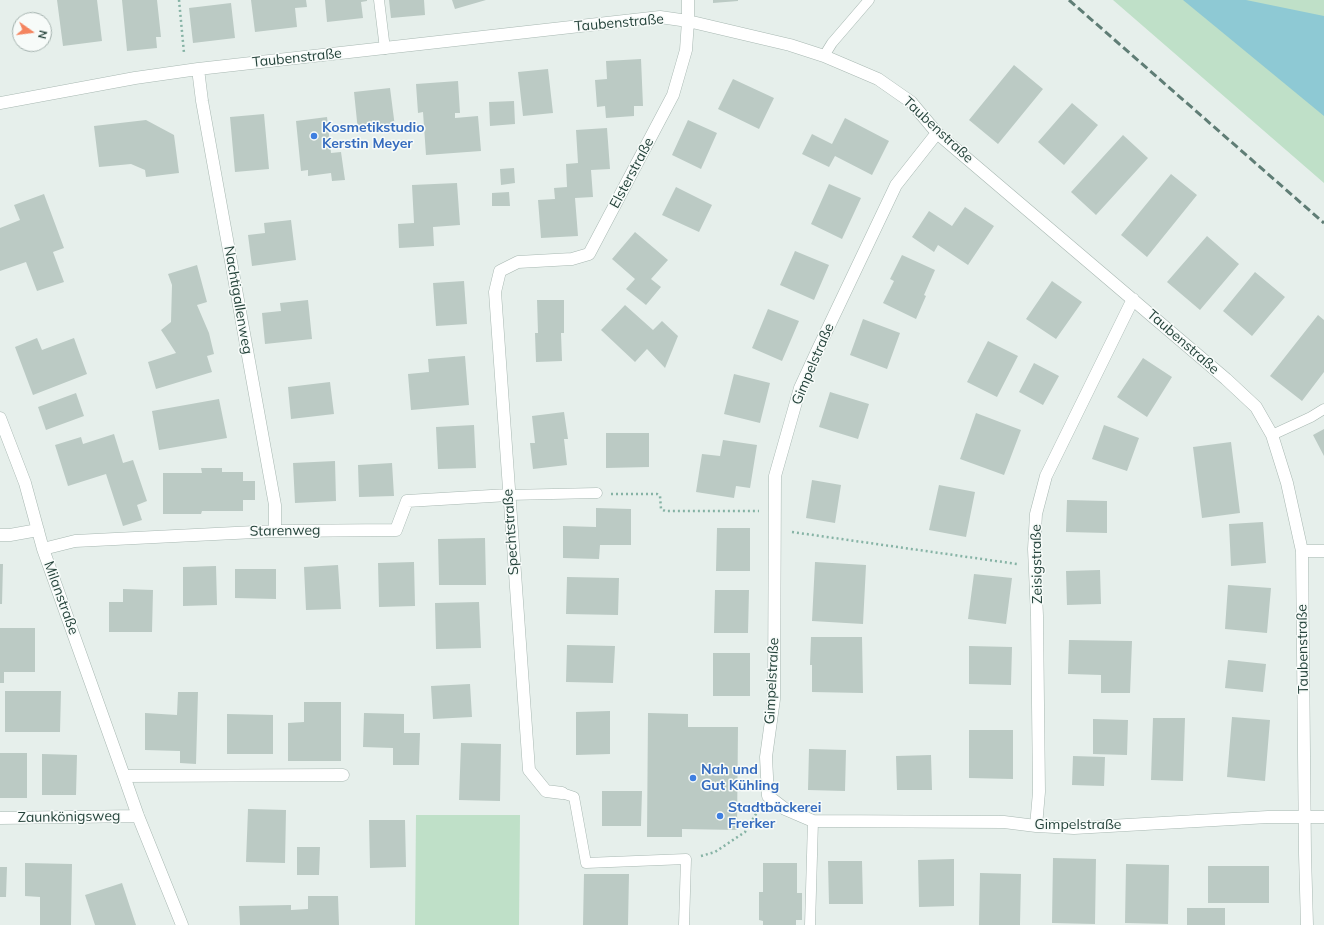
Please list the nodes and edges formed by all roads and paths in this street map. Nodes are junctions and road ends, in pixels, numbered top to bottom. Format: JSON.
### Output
{"nodes":[{"id":1,"x":179,"y":0,"type":"edge"},
{"id":2,"x":379,"y":0,"type":"edge"},
{"id":3,"x":688,"y":0,"type":"edge"},
{"id":4,"x":870,"y":0,"type":"edge"},
{"id":5,"x":688,"y":21,"type":"junction"},
{"id":6,"x":385,"y":49,"type":"junction"},
{"id":7,"x":824,"y":56,"type":"junction"},
{"id":8,"x":198,"y":69,"type":"junction"},
{"id":9,"x":185,"y":71,"type":"junction"},
{"id":10,"x":0,"y":103,"type":"edge"},
{"id":11,"x":936,"y":133,"type":"junction"},
{"id":12,"x":518,"y":262,"type":"joint"},
{"id":13,"x":1133,"y":299,"type":"junction"},
{"id":14,"x":1324,"y":409,"type":"edge"},
{"id":15,"x":0,"y":418,"type":"edge"},
{"id":16,"x":1272,"y":435,"type":"junction"},
{"id":17,"x":597,"y":493,"type":"joint"},
{"id":18,"x":508,"y":495,"type":"junction"},
{"id":19,"x":774,"y":511,"type":"junction"},
{"id":20,"x":38,"y":530,"type":"junction"},
{"id":21,"x":774,"y":530,"type":"junction"},
{"id":22,"x":275,"y":531,"type":"junction"},
{"id":23,"x":0,"y":535,"type":"edge"},
{"id":24,"x":43,"y":548,"type":"junction"},
{"id":25,"x":1302,"y":551,"type":"junction"},
{"id":26,"x":1324,"y":551,"type":"edge"},
{"id":27,"x":1034,"y":566,"type":"junction"},
{"id":28,"x":343,"y":775,"type":"dead end"},
{"id":29,"x":124,"y":776,"type":"junction"},
{"id":30,"x":562,"y":793,"type":"joint"},
{"id":31,"x":768,"y":796,"type":"junction"},
{"id":32,"x":138,"y":816,"type":"junction"},
{"id":33,"x":1305,"y":816,"type":"junction"},
{"id":34,"x":1324,"y":817,"type":"edge"},
{"id":35,"x":0,"y":818,"type":"edge"},
{"id":36,"x":813,"y":820,"type":"junction"},
{"id":37,"x":1036,"y":826,"type":"junction"},
{"id":38,"x":686,"y":859,"type":"junction"},
{"id":39,"x":182,"y":925,"type":"edge"},
{"id":40,"x":684,"y":925,"type":"edge"},
{"id":41,"x":810,"y":925,"type":"edge"},
{"id":42,"x":1307,"y":925,"type":"edge"}],
"edges":[{"from":1,"to":9,"type":"path"},
{"from":2,"to":6,"type":"lane"},
{"from":3,"to":5,"type":"street","name":"Elsterstraße"},
{"from":4,"to":7,"type":"lane"},
{"from":5,"to":6,"type":"street","name":"Taubenstraße"},
{"from":5,"to":7,"type":"street","name":"Taubenstraße"},
{"from":5,"to":12,"type":"street","name":"Elsterstraße"},
{"from":6,"to":8,"type":"street","name":"Taubenstraße"},
{"from":7,"to":11,"type":"street","name":"Taubenstraße"},
{"from":8,"to":9,"type":"street","name":"Taubenstraße"},
{"from":8,"to":22,"type":"street","name":"Nachtigallenweg"},
{"from":9,"to":10,"type":"street","name":"Taubenstraße"},
{"from":11,"to":13,"type":"street","name":"Taubenstraße"},
{"from":11,"to":19,"type":"street","name":"Gimpelstraße"},
{"from":12,"to":18,"type":"street","name":"Spechtstraße"},
{"from":13,"to":16,"type":"street","name":"Taubenstraße"},
{"from":13,"to":27,"type":"street","name":"Zeisigstraße"},
{"from":14,"to":16,"type":"lane"},
{"from":15,"to":20,"type":"street","name":"Milanstraße"},
{"from":16,"to":25,"type":"street","name":"Taubenstraße"},
{"from":17,"to":18,"type":"lane"},
{"from":17,"to":19,"type":"path"},
{"from":18,"to":22,"type":"street","name":"Starenweg"},
{"from":18,"to":30,"type":"street","name":"Spechtstraße"},
{"from":19,"to":21,"type":"street","name":"Gimpelstraße"},
{"from":20,"to":23,"type":"street"},
{"from":20,"to":24,"type":"street","name":"Milanstraße"},
{"from":21,"to":27,"type":"path"},
{"from":21,"to":31,"type":"street","name":"Gimpelstraße"},
{"from":22,"to":24,"type":"street","name":"Starenweg"},
{"from":24,"to":29,"type":"street","name":"Milanstraße"},
{"from":25,"to":26,"type":"street"},
{"from":25,"to":33,"type":"street","name":"Taubenstraße"},
{"from":27,"to":37,"type":"street","name":"Zeisigstraße"},
{"from":28,"to":29,"type":"street"},
{"from":29,"to":32,"type":"street","name":"Milanstraße"},
{"from":30,"to":38,"type":"lane"},
{"from":31,"to":36,"type":"street","name":"Gimpelstraße"},
{"from":31,"to":38,"type":"path"},
{"from":32,"to":35,"type":"street","name":"Zaunkönigsweg"},
{"from":32,"to":39,"type":"street","name":"Milanstraße"},
{"from":33,"to":34,"type":"street","name":"Gimpelstraße"},
{"from":33,"to":37,"type":"street","name":"Gimpelstraße"},
{"from":33,"to":42,"type":"street","name":"Taubenstraße"},
{"from":36,"to":37,"type":"street","name":"Gimpelstraße"},
{"from":36,"to":41,"type":"lane"},
{"from":38,"to":40,"type":"lane"}]}
